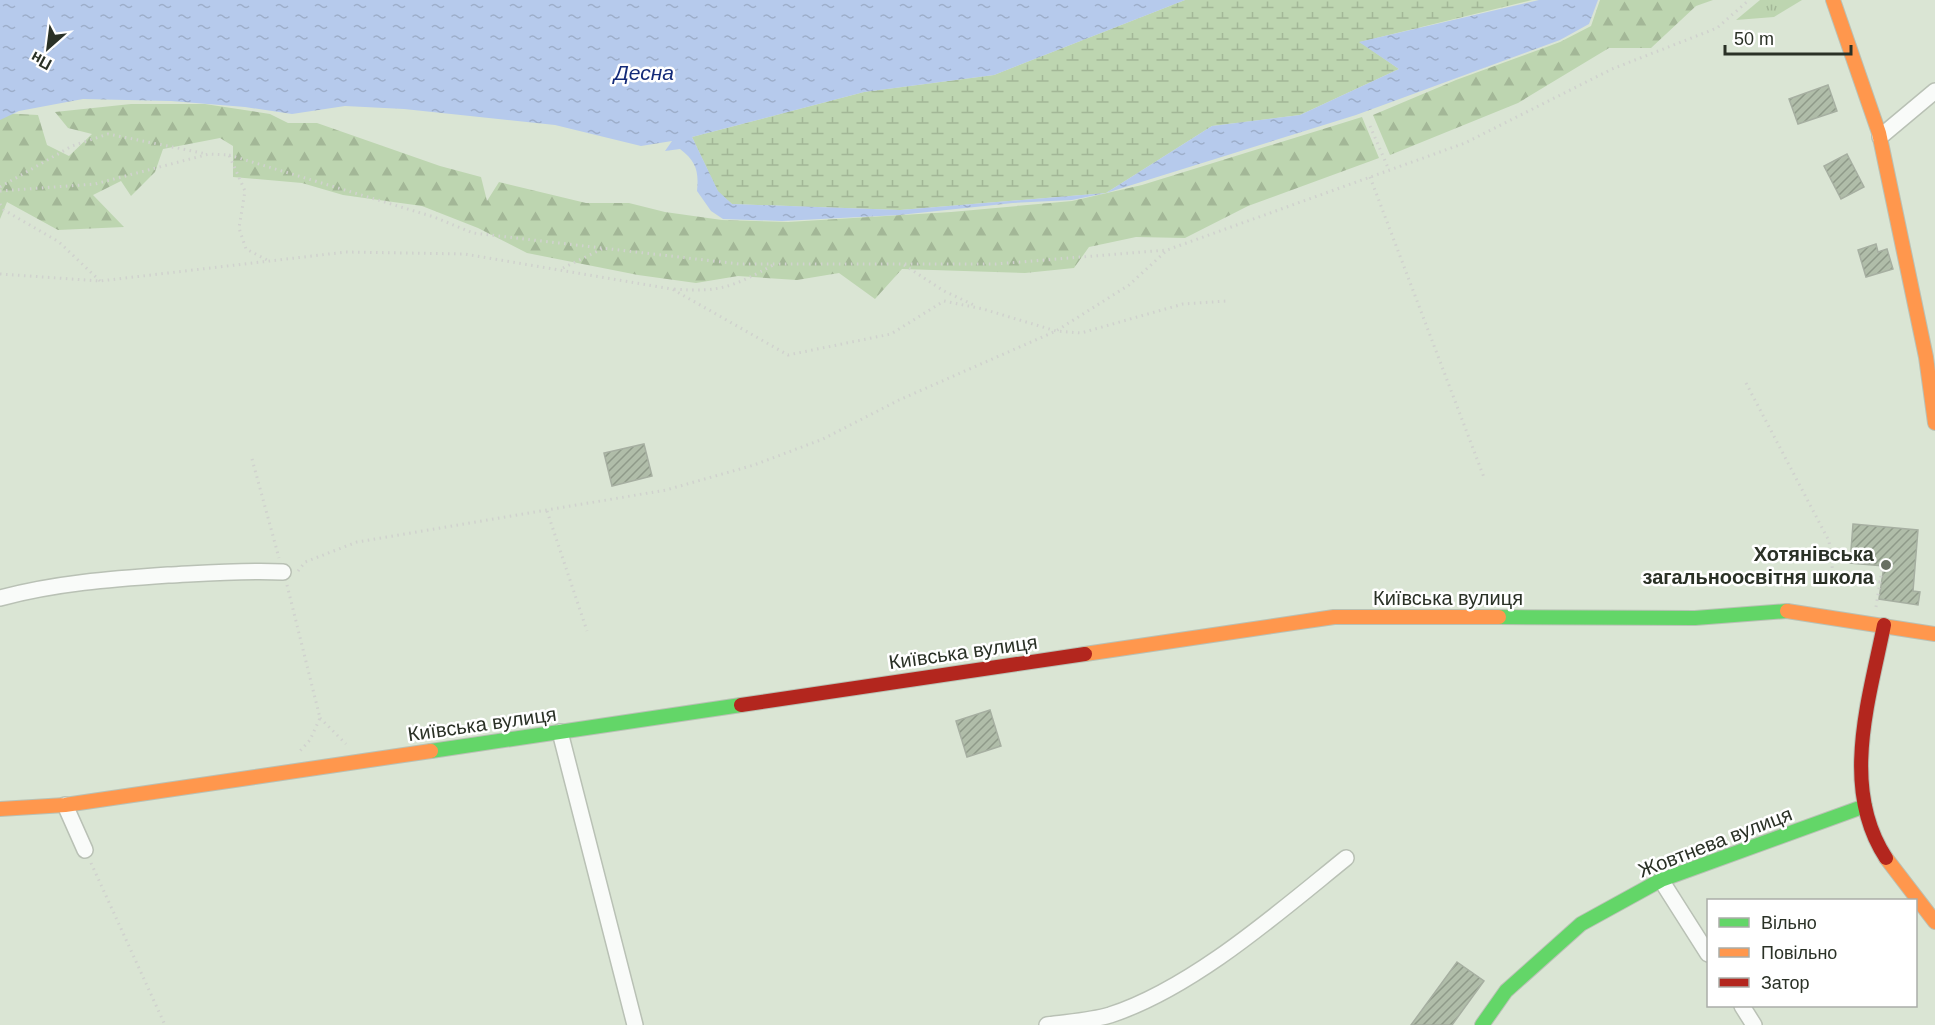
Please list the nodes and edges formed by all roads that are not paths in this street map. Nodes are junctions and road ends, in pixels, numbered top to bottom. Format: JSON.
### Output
{"nodes":[{"id":1,"x":1833,"y":0,"type":"edge"},
{"id":2,"x":1935,"y":91,"type":"edge"},
{"id":3,"x":1880,"y":137,"type":"junction"},
{"id":4,"x":1935,"y":423,"type":"edge"},
{"id":5,"x":285,"y":579,"type":"road end"},
{"id":6,"x":0,"y":598,"type":"edge"},
{"id":7,"x":1878,"y":625,"type":"junction"},
{"id":8,"x":1935,"y":634,"type":"edge"},
{"id":9,"x":560,"y":732,"type":"junction"},
{"id":10,"x":65,"y":805,"type":"junction"},
{"id":11,"x":1864,"y":806,"type":"junction"},
{"id":12,"x":0,"y":809,"type":"edge"},
{"id":13,"x":85,"y":850,"type":"road end"},
{"id":14,"x":1346,"y":858,"type":"dead end"},
{"id":15,"x":1661,"y":879,"type":"junction"},
{"id":16,"x":1916,"y":899,"type":"edge"},
{"id":17,"x":1917,"y":900,"type":"edge"},
{"id":18,"x":1935,"y":922,"type":"edge"},
{"id":19,"x":1707,"y":952,"type":"edge"},
{"id":20,"x":1743,"y":1007,"type":"edge"},
{"id":21,"x":635,"y":1025,"type":"edge"},
{"id":22,"x":1047,"y":1025,"type":"edge"},
{"id":23,"x":1482,"y":1025,"type":"edge"},
{"id":24,"x":1754,"y":1025,"type":"edge"}],
"edges":[{"from":1,"to":3,"type":"street"},
{"from":2,"to":3,"type":"street"},
{"from":3,"to":4,"type":"street"},
{"from":5,"to":6,"type":"street"},
{"from":7,"to":8,"type":"street","name":"Київська вулиця"},
{"from":7,"to":9,"type":"street","name":"Київська вулиця"},
{"from":7,"to":11,"type":"street"},
{"from":9,"to":10,"type":"street","name":"Київська вулиця"},
{"from":9,"to":21,"type":"street"},
{"from":10,"to":12,"type":"street","name":"Київська вулиця"},
{"from":10,"to":13,"type":"street"},
{"from":11,"to":15,"type":"street","name":"Жовтнева вулиця"},
{"from":11,"to":16,"type":"street"},
{"from":14,"to":22,"type":"street"},
{"from":15,"to":19,"type":"street"},
{"from":15,"to":23,"type":"street","name":"Жовтнева вулиця"},
{"from":17,"to":18,"type":"street"},
{"from":20,"to":24,"type":"street"}]}
